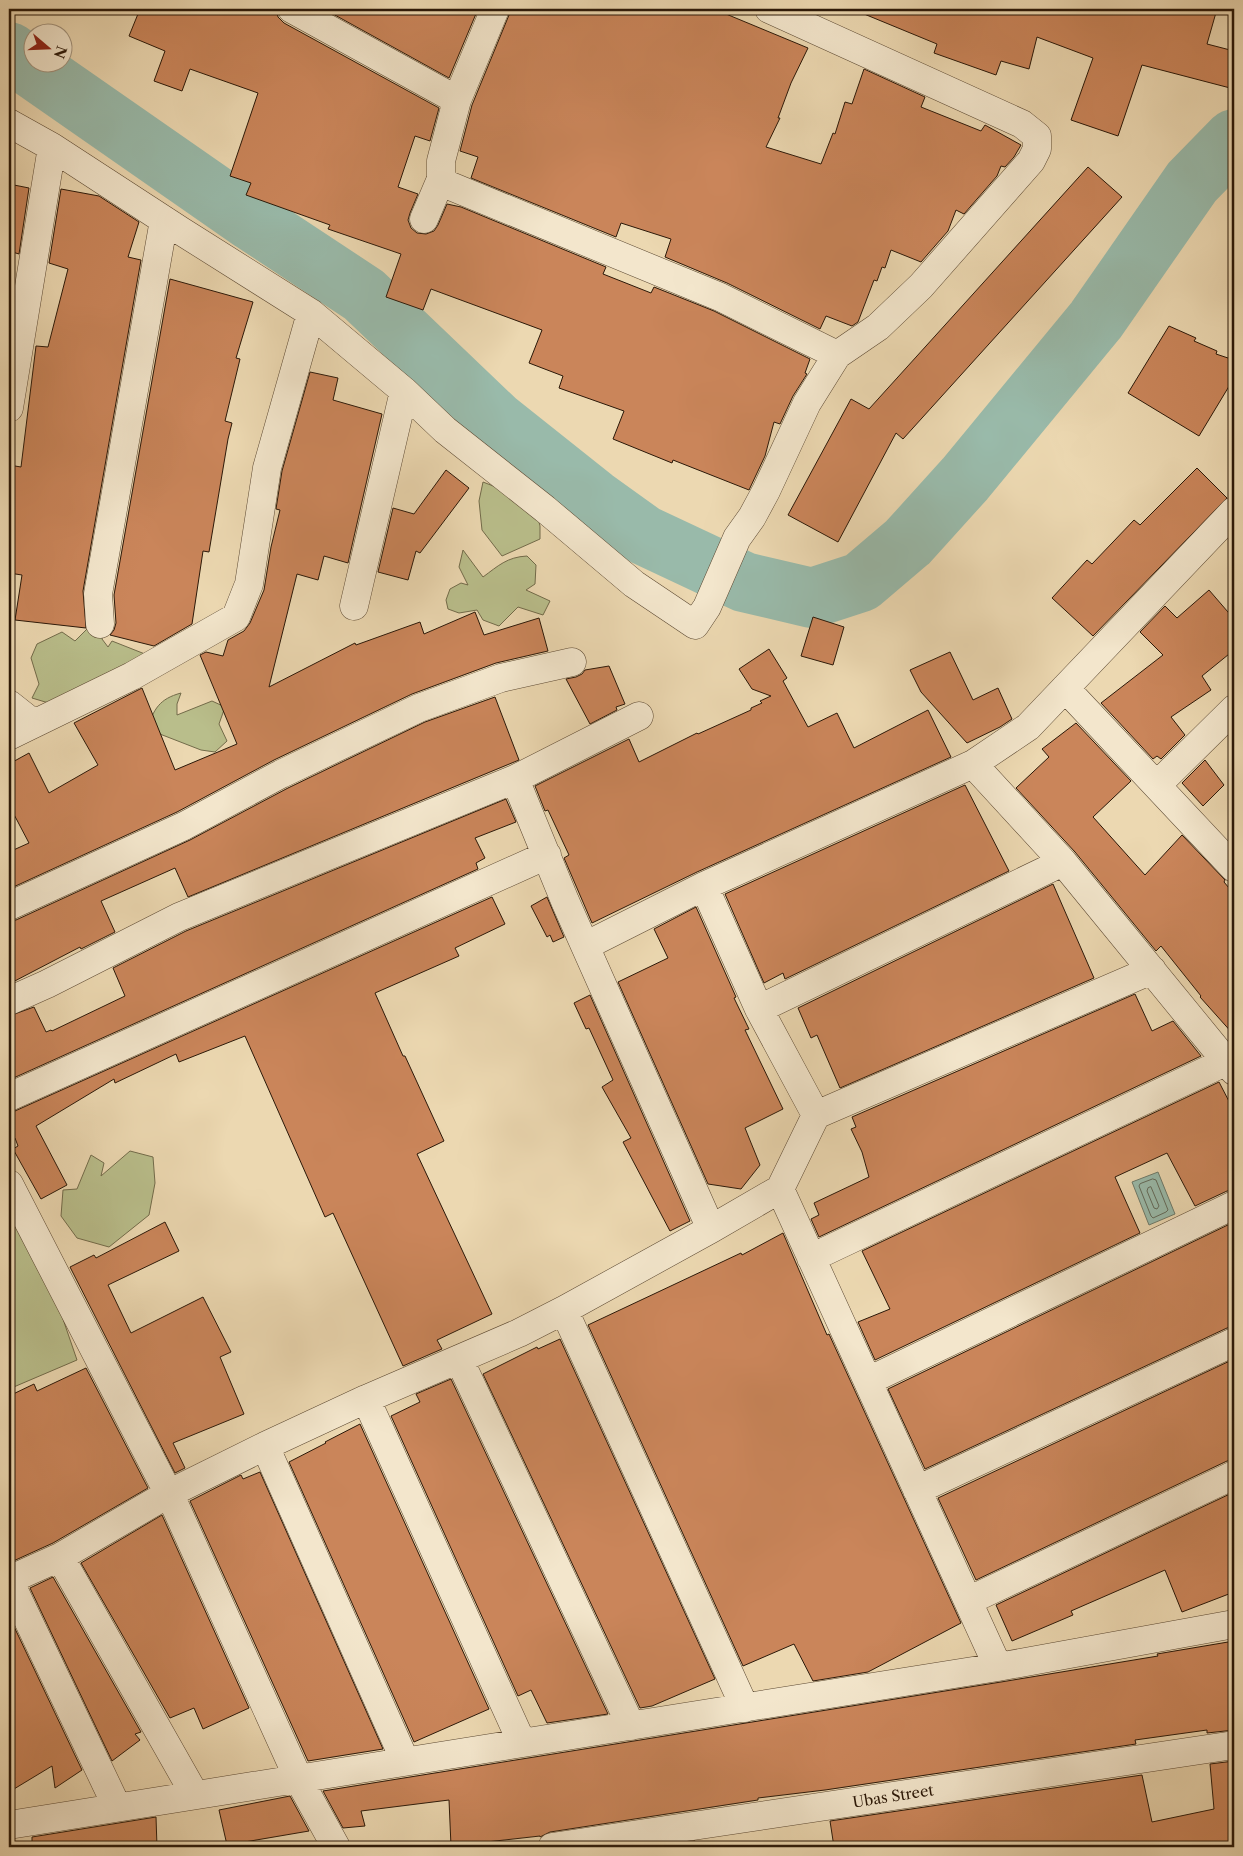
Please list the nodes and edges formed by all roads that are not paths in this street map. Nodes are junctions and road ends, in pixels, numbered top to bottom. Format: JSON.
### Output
{"nodes":[{"id":1,"x":292,"y":9,"type":"edge"},
{"id":2,"x":496,"y":9,"type":"edge"},
{"id":3,"x":769,"y":9,"type":"edge"},
{"id":4,"x":457,"y":100,"type":"junction"},
{"id":5,"x":9,"y":122,"type":"edge"},
{"id":6,"x":52,"y":147,"type":"junction"},
{"id":7,"x":441,"y":179,"type":"junction"},
{"id":8,"x":424,"y":219,"type":"dead end"},
{"id":9,"x":164,"y":220,"type":"junction"},
{"id":10,"x":311,"y":313,"type":"junction"},
{"id":11,"x":837,"y":355,"type":"junction"},
{"id":12,"x":404,"y":391,"type":"junction"},
{"id":13,"x":9,"y":408,"type":"edge"},
{"id":14,"x":1234,"y":511,"type":"edge"},
{"id":15,"x":354,"y":606,"type":"dead end"},
{"id":16,"x":100,"y":624,"type":"dead end"},
{"id":17,"x":572,"y":662,"type":"dead end"},
{"id":18,"x":1065,"y":688,"type":"junction"},
{"id":19,"x":9,"y":704,"type":"edge"},
{"id":20,"x":1234,"y":709,"type":"edge"},
{"id":21,"x":639,"y":716,"type":"dead end"},
{"id":22,"x":33,"y":723,"type":"junction"},
{"id":23,"x":9,"y":736,"type":"edge"},
{"id":24,"x":973,"y":764,"type":"junction"},
{"id":25,"x":515,"y":779,"type":"junction"},
{"id":26,"x":1157,"y":785,"type":"junction"},
{"id":27,"x":547,"y":855,"type":"junction"},
{"id":28,"x":1063,"y":862,"type":"junction"},
{"id":29,"x":1234,"y":868,"type":"edge"},
{"id":30,"x":704,"y":886,"type":"junction"},
{"id":31,"x":9,"y":906,"type":"edge"},
{"id":32,"x":585,"y":946,"type":"junction"},
{"id":33,"x":1152,"y":970,"type":"junction"},
{"id":34,"x":9,"y":1001,"type":"edge"},
{"id":35,"x":759,"y":1009,"type":"junction"},
{"id":36,"x":1230,"y":1066,"type":"edge"},
{"id":37,"x":9,"y":1097,"type":"edge"},
{"id":38,"x":816,"y":1115,"type":"junction"},
{"id":39,"x":9,"y":1184,"type":"edge"},
{"id":40,"x":780,"y":1189,"type":"junction"},
{"id":41,"x":1234,"y":1206,"type":"edge"},
{"id":42,"x":711,"y":1229,"type":"junction"},
{"id":43,"x":812,"y":1258,"type":"junction"},
{"id":44,"x":564,"y":1310,"type":"junction"},
{"id":45,"x":1234,"y":1342,"type":"edge"},
{"id":46,"x":459,"y":1359,"type":"junction"},
{"id":47,"x":868,"y":1380,"type":"junction"},
{"id":48,"x":366,"y":1398,"type":"junction"},
{"id":49,"x":265,"y":1446,"type":"junction"},
{"id":50,"x":1234,"y":1475,"type":"edge"},
{"id":51,"x":918,"y":1490,"type":"junction"},
{"id":52,"x":168,"y":1494,"type":"junction"},
{"id":53,"x":60,"y":1557,"type":"junction"},
{"id":54,"x":9,"y":1580,"type":"edge"},
{"id":55,"x":968,"y":1601,"type":"junction"},
{"id":56,"x":1234,"y":1624,"type":"edge"},
{"id":57,"x":998,"y":1667,"type":"junction"},
{"id":58,"x":745,"y":1708,"type":"junction"},
{"id":59,"x":631,"y":1726,"type":"junction"},
{"id":60,"x":522,"y":1743,"type":"junction"},
{"id":61,"x":1234,"y":1745,"type":"edge"},
{"id":62,"x":405,"y":1761,"type":"junction"},
{"id":63,"x":299,"y":1780,"type":"junction"},
{"id":64,"x":195,"y":1795,"type":"junction"},
{"id":65,"x":117,"y":1807,"type":"junction"},
{"id":66,"x":9,"y":1825,"type":"edge"},
{"id":67,"x":336,"y":1847,"type":"edge"},
{"id":68,"x":552,"y":1847,"type":"edge"}],
"edges":[{"from":1,"to":4,"type":"street"},
{"from":2,"to":4,"type":"street"},
{"from":3,"to":11,"type":"street"},
{"from":4,"to":7,"type":"street"},
{"from":5,"to":6,"type":"street"},
{"from":6,"to":9,"type":"street"},
{"from":6,"to":13,"type":"street"},
{"from":7,"to":8,"type":"street"},
{"from":7,"to":11,"type":"street"},
{"from":9,"to":10,"type":"street"},
{"from":9,"to":16,"type":"street"},
{"from":10,"to":12,"type":"street"},
{"from":10,"to":22,"type":"street"},
{"from":11,"to":12,"type":"street"},
{"from":12,"to":15,"type":"street"},
{"from":14,"to":18,"type":"street"},
{"from":17,"to":31,"type":"street"},
{"from":18,"to":24,"type":"street"},
{"from":18,"to":26,"type":"street"},
{"from":19,"to":22,"type":"street"},
{"from":20,"to":26,"type":"street"},
{"from":21,"to":25,"type":"street"},
{"from":22,"to":23,"type":"street"},
{"from":24,"to":28,"type":"street"},
{"from":24,"to":30,"type":"street"},
{"from":25,"to":27,"type":"street"},
{"from":25,"to":34,"type":"street"},
{"from":26,"to":29,"type":"street"},
{"from":27,"to":32,"type":"street"},
{"from":27,"to":37,"type":"street"},
{"from":28,"to":33,"type":"street"},
{"from":28,"to":35,"type":"street"},
{"from":30,"to":32,"type":"street"},
{"from":30,"to":35,"type":"street"},
{"from":32,"to":42,"type":"street"},
{"from":33,"to":36,"type":"street"},
{"from":33,"to":38,"type":"street"},
{"from":35,"to":38,"type":"street"},
{"from":36,"to":43,"type":"street"},
{"from":38,"to":40,"type":"street"},
{"from":39,"to":52,"type":"street"},
{"from":40,"to":42,"type":"street"},
{"from":40,"to":43,"type":"street"},
{"from":41,"to":47,"type":"street"},
{"from":42,"to":44,"type":"street"},
{"from":43,"to":47,"type":"street"},
{"from":44,"to":46,"type":"street"},
{"from":44,"to":58,"type":"street"},
{"from":45,"to":51,"type":"street"},
{"from":46,"to":48,"type":"street"},
{"from":46,"to":59,"type":"street"},
{"from":47,"to":51,"type":"street"},
{"from":48,"to":49,"type":"street"},
{"from":48,"to":60,"type":"street"},
{"from":49,"to":52,"type":"street"},
{"from":49,"to":62,"type":"street"},
{"from":50,"to":55,"type":"street"},
{"from":51,"to":55,"type":"street"},
{"from":52,"to":53,"type":"street"},
{"from":52,"to":63,"type":"street"},
{"from":53,"to":54,"type":"street"},
{"from":53,"to":64,"type":"street"},
{"from":54,"to":65,"type":"street"},
{"from":55,"to":57,"type":"street"},
{"from":56,"to":57,"type":"street"},
{"from":57,"to":58,"type":"street"},
{"from":58,"to":59,"type":"street"},
{"from":59,"to":60,"type":"street"},
{"from":60,"to":62,"type":"street"},
{"from":61,"to":68,"type":"street","name":"Ubas Street"},
{"from":62,"to":63,"type":"street"},
{"from":63,"to":64,"type":"street"},
{"from":63,"to":67,"type":"street"},
{"from":64,"to":65,"type":"street"},
{"from":65,"to":66,"type":"street"}]}
